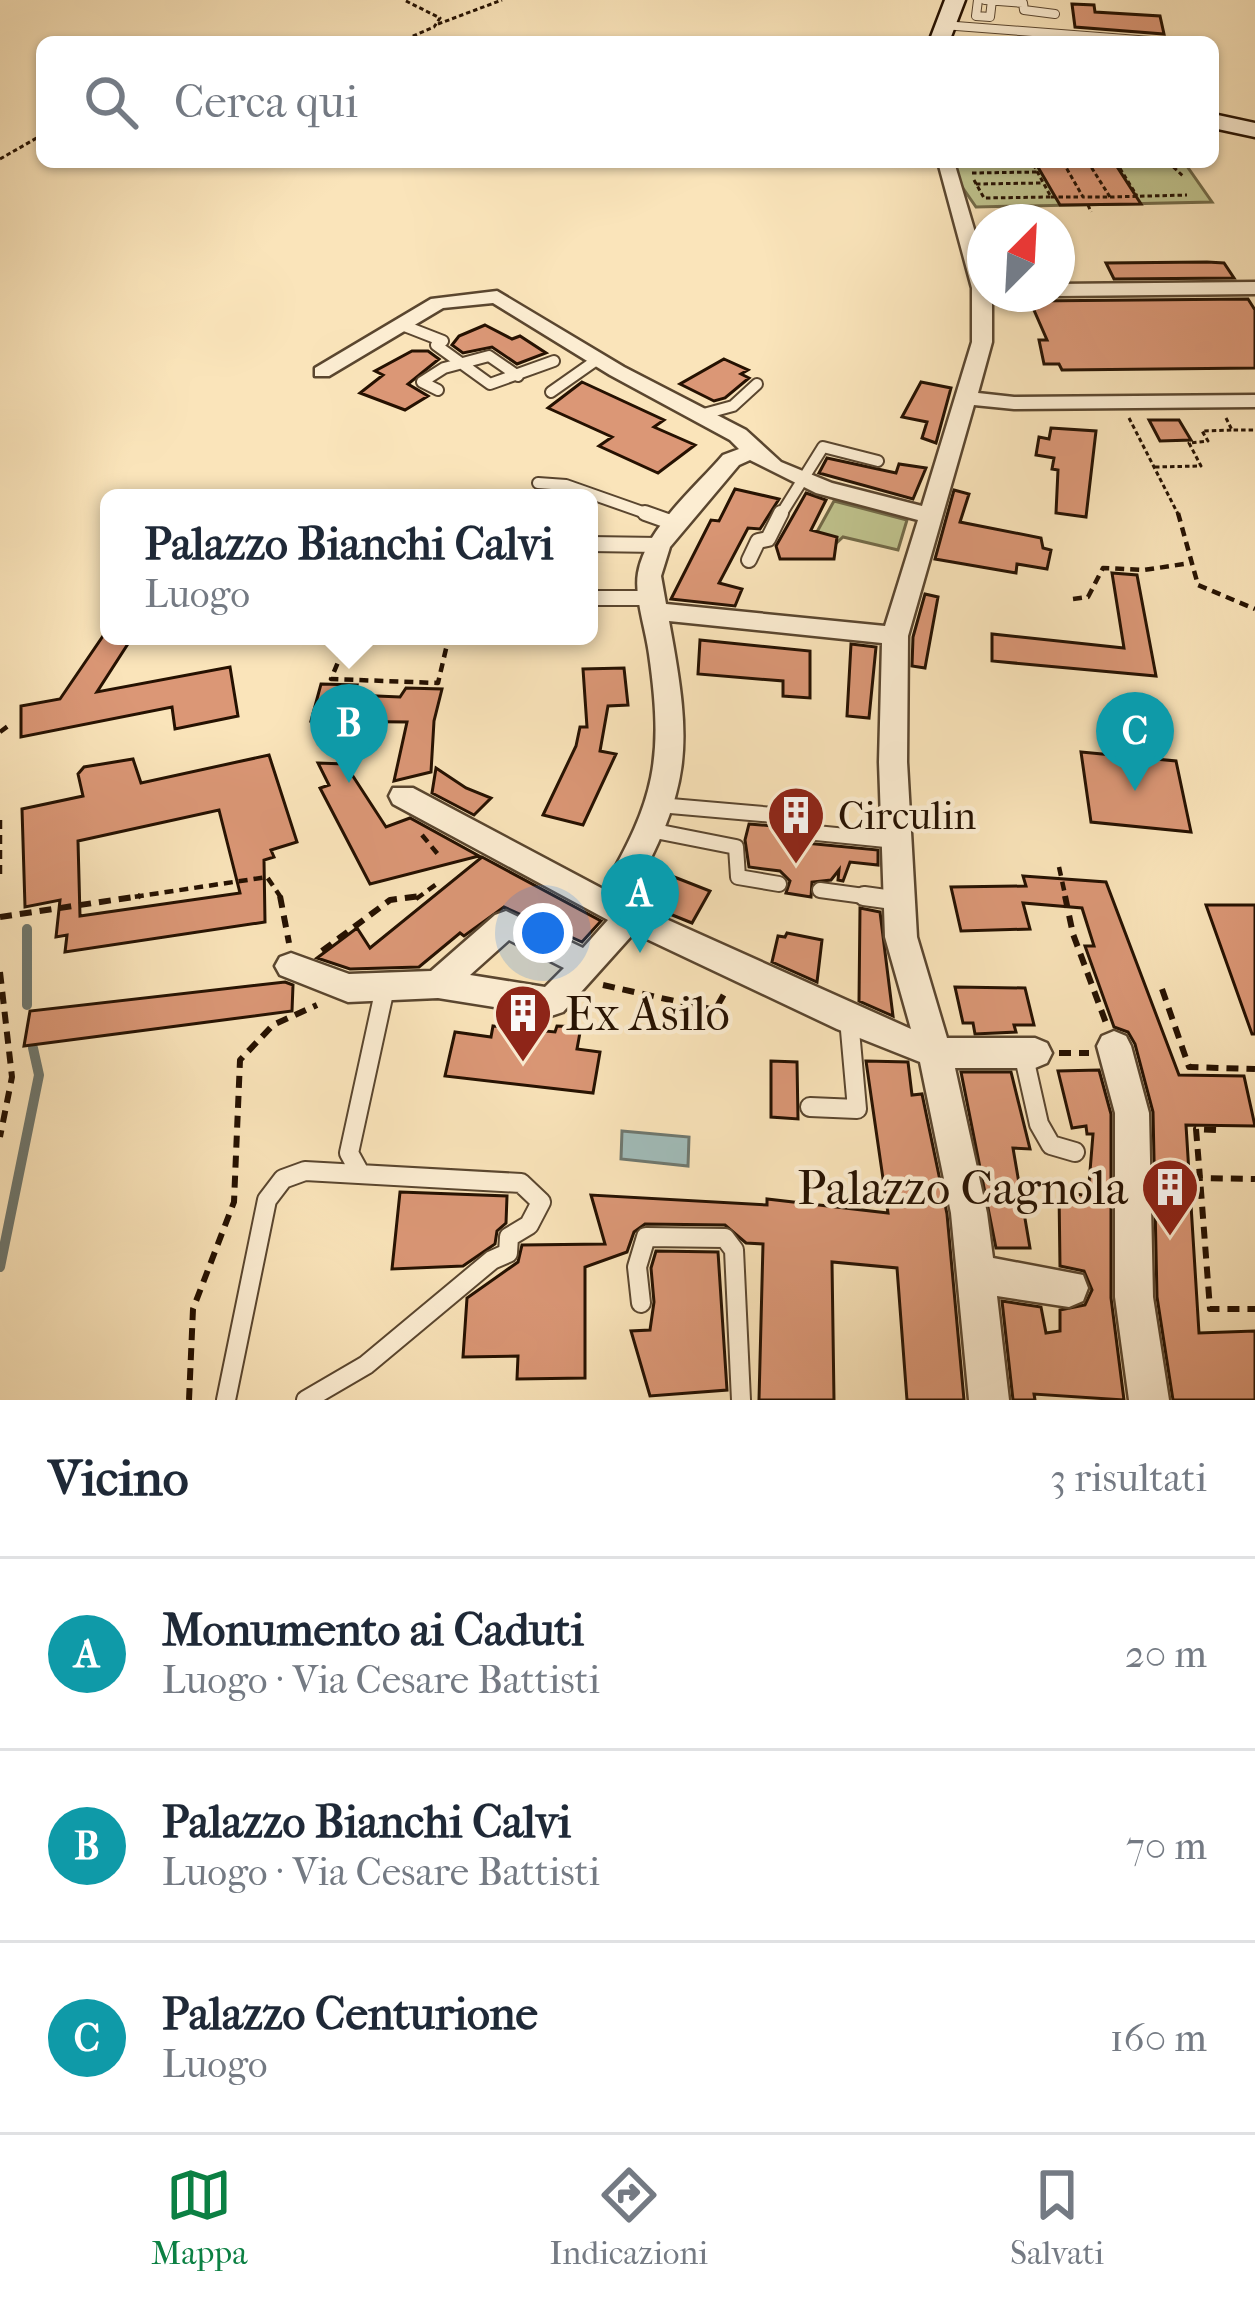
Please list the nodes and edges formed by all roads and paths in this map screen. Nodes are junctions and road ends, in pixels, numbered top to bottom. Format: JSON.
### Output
{"nodes":[{"id":1,"x":404,"y":0,"type":"edge"},
{"id":2,"x":502,"y":0,"type":"edge"},
{"id":3,"x":955,"y":0,"type":"edge"},
{"id":4,"x":985,"y":0,"type":"edge"},
{"id":5,"x":1055,"y":14,"type":"dead end"},
{"id":6,"x":438,"y":24,"type":"junction"},
{"id":7,"x":941,"y":33,"type":"edge"},
{"id":8,"x":412,"y":36,"type":"edge"},
{"id":9,"x":1025,"y":36,"type":"edge"},
{"id":10,"x":1219,"y":122,"type":"edge"},
{"id":11,"x":1255,"y":130,"type":"edge"},
{"id":12,"x":36,"y":138,"type":"edge"},
{"id":13,"x":0,"y":159,"type":"edge"},
{"id":14,"x":948,"y":168,"type":"edge"},
{"id":15,"x":969,"y":168,"type":"edge"},
{"id":16,"x":1036,"y":168,"type":"edge"},
{"id":17,"x":1066,"y":168,"type":"edge"},
{"id":18,"x":1092,"y":168,"type":"edge"},
{"id":19,"x":1120,"y":168,"type":"edge"},
{"id":20,"x":1172,"y":168,"type":"edge"},
{"id":21,"x":1038,"y":172,"type":"junction"},
{"id":22,"x":1184,"y":177,"type":"dead end"},
{"id":23,"x":970,"y":178,"type":"dead end"},
{"id":24,"x":1044,"y":183,"type":"junction"},
{"id":25,"x":976,"y":184,"type":"junction"},
{"id":26,"x":1187,"y":195,"type":"dead end"},
{"id":27,"x":1110,"y":196,"type":"junction"},
{"id":28,"x":1137,"y":196,"type":"junction"},
{"id":29,"x":1051,"y":197,"type":"junction"},
{"id":30,"x":1084,"y":198,"type":"junction"},
{"id":31,"x":1088,"y":205,"type":"dead end"},
{"id":32,"x":1091,"y":212,"type":"dead end"},
{"id":33,"x":967,"y":232,"type":"edge"},
{"id":34,"x":1255,"y":288,"type":"edge"},
{"id":35,"x":1075,"y":290,"type":"edge"},
{"id":36,"x":983,"y":312,"type":"edge"},
{"id":37,"x":402,"y":325,"type":"junction"},
{"id":38,"x":598,"y":359,"type":"junction"},
{"id":39,"x":554,"y":361,"type":"dead end"},
{"id":40,"x":463,"y":365,"type":"junction"},
{"id":41,"x":322,"y":372,"type":"dead end"},
{"id":42,"x":518,"y":376,"type":"junction"},
{"id":43,"x":757,"y":384,"type":"dead end"},
{"id":44,"x":438,"y":390,"type":"dead end"},
{"id":45,"x":551,"y":392,"type":"dead end"},
{"id":46,"x":966,"y":398,"type":"junction"},
{"id":47,"x":1255,"y":401,"type":"edge"},
{"id":48,"x":1219,"y":402,"type":"junction"},
{"id":49,"x":1120,"y":403,"type":"junction"},
{"id":50,"x":700,"y":416,"type":"junction"},
{"id":51,"x":1232,"y":430,"type":"junction"},
{"id":52,"x":1255,"y":430,"type":"edge"},
{"id":53,"x":749,"y":453,"type":"junction"},
{"id":54,"x":878,"y":461,"type":"dead end"},
{"id":55,"x":1155,"y":467,"type":"junction"},
{"id":56,"x":799,"y":479,"type":"junction"},
{"id":57,"x":538,"y":483,"type":"dead end"},
{"id":58,"x":574,"y":489,"type":"edge"},
{"id":59,"x":598,"y":501,"type":"edge"},
{"id":60,"x":927,"y":515,"type":"junction"},
{"id":61,"x":668,"y":535,"type":"junction"},
{"id":62,"x":598,"y":543,"type":"edge"},
{"id":63,"x":749,"y":560,"type":"dead end"},
{"id":64,"x":1184,"y":564,"type":"junction"},
{"id":65,"x":598,"y":599,"type":"edge"},
{"id":66,"x":1072,"y":599,"type":"dead end"},
{"id":67,"x":654,"y":605,"type":"junction"},
{"id":68,"x":1255,"y":609,"type":"edge"},
{"id":69,"x":895,"y":636,"type":"junction"},
{"id":70,"x":345,"y":645,"type":"edge"},
{"id":71,"x":447,"y":645,"type":"edge"},
{"id":72,"x":8,"y":727,"type":"dead end"},
{"id":73,"x":0,"y":732,"type":"edge"},
{"id":74,"x":403,"y":796,"type":"dead end"},
{"id":75,"x":655,"y":817,"type":"junction"},
{"id":76,"x":0,"y":820,"type":"edge"},
{"id":77,"x":419,"y":830,"type":"dead end"},
{"id":78,"x":897,"y":841,"type":"junction"},
{"id":79,"x":441,"y":858,"type":"dead end"},
{"id":80,"x":1059,"y":867,"type":"dead end"},
{"id":81,"x":0,"y":879,"type":"edge"},
{"id":82,"x":438,"y":884,"type":"dead end"},
{"id":83,"x":779,"y":884,"type":"dead end"},
{"id":84,"x":820,"y":890,"type":"dead end"},
{"id":85,"x":900,"y":902,"type":"junction"},
{"id":86,"x":620,"y":911,"type":"junction"},
{"id":87,"x":0,"y":916,"type":"edge"},
{"id":88,"x":296,"y":968,"type":"junction"},
{"id":89,"x":739,"y":969,"type":"junction"},
{"id":90,"x":0,"y":972,"type":"edge"},
{"id":91,"x":581,"y":972,"type":"junction"},
{"id":92,"x":438,"y":984,"type":"junction"},
{"id":93,"x":348,"y":988,"type":"junction"},
{"id":94,"x":385,"y":988,"type":"junction"},
{"id":95,"x":1162,"y":988,"type":"dead end"},
{"id":96,"x":849,"y":1018,"type":"junction"},
{"id":97,"x":1114,"y":1049,"type":"junction"},
{"id":98,"x":935,"y":1053,"type":"junction"},
{"id":99,"x":1029,"y":1053,"type":"junction"},
{"id":100,"x":1255,"y":1069,"type":"edge"},
{"id":101,"x":810,"y":1107,"type":"dead end"},
{"id":102,"x":1216,"y":1130,"type":"dead end"},
{"id":103,"x":0,"y":1137,"type":"edge"},
{"id":104,"x":1075,"y":1152,"type":"dead end"},
{"id":105,"x":361,"y":1173,"type":"junction"},
{"id":106,"x":1189,"y":1176,"type":"dead end"},
{"id":107,"x":1200,"y":1178,"type":"junction"},
{"id":108,"x":1255,"y":1179,"type":"edge"},
{"id":109,"x":979,"y":1275,"type":"junction"},
{"id":110,"x":1069,"y":1288,"type":"dead end"},
{"id":111,"x":641,"y":1303,"type":"dead end"},
{"id":112,"x":1255,"y":1310,"type":"edge"},
{"id":113,"x":189,"y":1400,"type":"edge"},
{"id":114,"x":226,"y":1400,"type":"edge"},
{"id":115,"x":306,"y":1400,"type":"edge"},
{"id":116,"x":741,"y":1400,"type":"edge"},
{"id":117,"x":989,"y":1400,"type":"edge"},
{"id":118,"x":1149,"y":1400,"type":"edge"}],
"edges":[{"from":1,"to":6,"type":"path"},
{"from":2,"to":6,"type":"path"},
{"from":3,"to":7,"type":"street"},
{"from":4,"to":5,"type":"lane"},
{"from":6,"to":8,"type":"path"},
{"from":7,"to":9,"type":"lane"},
{"from":10,"to":11,"type":"street"},
{"from":12,"to":13,"type":"path"},
{"from":14,"to":33,"type":"street"},
{"from":15,"to":21,"type":"path"},
{"from":16,"to":21,"type":"path"},
{"from":17,"to":30,"type":"path"},
{"from":18,"to":27,"type":"path"},
{"from":19,"to":28,"type":"path"},
{"from":20,"to":22,"type":"path"},
{"from":21,"to":24,"type":"path"},
{"from":23,"to":25,"type":"path"},
{"from":24,"to":25,"type":"path"},
{"from":24,"to":29,"type":"path"},
{"from":25,"to":29,"type":"path"},
{"from":26,"to":28,"type":"path"},
{"from":27,"to":28,"type":"path"},
{"from":27,"to":30,"type":"path"},
{"from":29,"to":30,"type":"path"},
{"from":31,"to":32,"type":"path"},
{"from":34,"to":35,"type":"street"},
{"from":36,"to":46,"type":"street"},
{"from":37,"to":38,"type":"street"},
{"from":37,"to":40,"type":"lane"},
{"from":37,"to":41,"type":"street"},
{"from":38,"to":45,"type":"lane"},
{"from":38,"to":50,"type":"street"},
{"from":39,"to":42,"type":"lane"},
{"from":40,"to":42,"type":"lane"},
{"from":40,"to":42,"type":"lane"},
{"from":40,"to":44,"type":"lane"},
{"from":43,"to":50,"type":"lane"},
{"from":46,"to":49,"type":"street"},
{"from":46,"to":60,"type":"street"},
{"from":47,"to":48,"type":"street"},
{"from":48,"to":49,"type":"street"},
{"from":48,"to":51,"type":"path"},
{"from":49,"to":55,"type":"path"},
{"from":50,"to":53,"type":"street"},
{"from":51,"to":52,"type":"path"},
{"from":51,"to":55,"type":"path"},
{"from":53,"to":56,"type":"street"},
{"from":53,"to":61,"type":"street"},
{"from":54,"to":56,"type":"lane"},
{"from":55,"to":64,"type":"path"},
{"from":56,"to":60,"type":"street"},
{"from":56,"to":63,"type":"lane"},
{"from":57,"to":58,"type":"lane"},
{"from":59,"to":61,"type":"lane"},
{"from":60,"to":69,"type":"street"},
{"from":61,"to":62,"type":"lane"},
{"from":61,"to":67,"type":"street"},
{"from":64,"to":66,"type":"path"},
{"from":64,"to":68,"type":"path"},
{"from":65,"to":67,"type":"lane"},
{"from":67,"to":69,"type":"street"},
{"from":67,"to":75,"type":"street"},
{"from":69,"to":78,"type":"street"},
{"from":70,"to":71,"type":"path"},
{"from":72,"to":73,"type":"path"},
{"from":74,"to":86,"type":"street"},
{"from":75,"to":78,"type":"lane"},
{"from":75,"to":83,"type":"lane"},
{"from":75,"to":86,"type":"street"},
{"from":76,"to":81,"type":"path"},
{"from":77,"to":79,"type":"path"},
{"from":78,"to":85,"type":"street"},
{"from":80,"to":97,"type":"path"},
{"from":82,"to":88,"type":"path"},
{"from":84,"to":85,"type":"lane"},
{"from":85,"to":98,"type":"street"},
{"from":86,"to":89,"type":"street"},
{"from":86,"to":91,"type":"street"},
{"from":87,"to":88,"type":"path"},
{"from":88,"to":93,"type":"street"},
{"from":89,"to":91,"type":"path"},
{"from":89,"to":96,"type":"street"},
{"from":90,"to":103,"type":"path"},
{"from":91,"to":92,"type":"street"},
{"from":91,"to":92,"type":"street"},
{"from":92,"to":94,"type":"street"},
{"from":93,"to":94,"type":"street"},
{"from":93,"to":113,"type":"path"},
{"from":94,"to":105,"type":"lane"},
{"from":95,"to":100,"type":"path"},
{"from":96,"to":98,"type":"street"},
{"from":96,"to":101,"type":"lane"},
{"from":97,"to":99,"type":"path"},
{"from":97,"to":118,"type":"street"},
{"from":98,"to":99,"type":"street"},
{"from":98,"to":109,"type":"street"},
{"from":99,"to":104,"type":"lane"},
{"from":102,"to":107,"type":"path"},
{"from":105,"to":114,"type":"lane"},
{"from":105,"to":115,"type":"lane"},
{"from":106,"to":107,"type":"path"},
{"from":107,"to":108,"type":"path"},
{"from":107,"to":112,"type":"path"},
{"from":109,"to":110,"type":"street"},
{"from":109,"to":117,"type":"street"},
{"from":111,"to":116,"type":"lane"}]}
